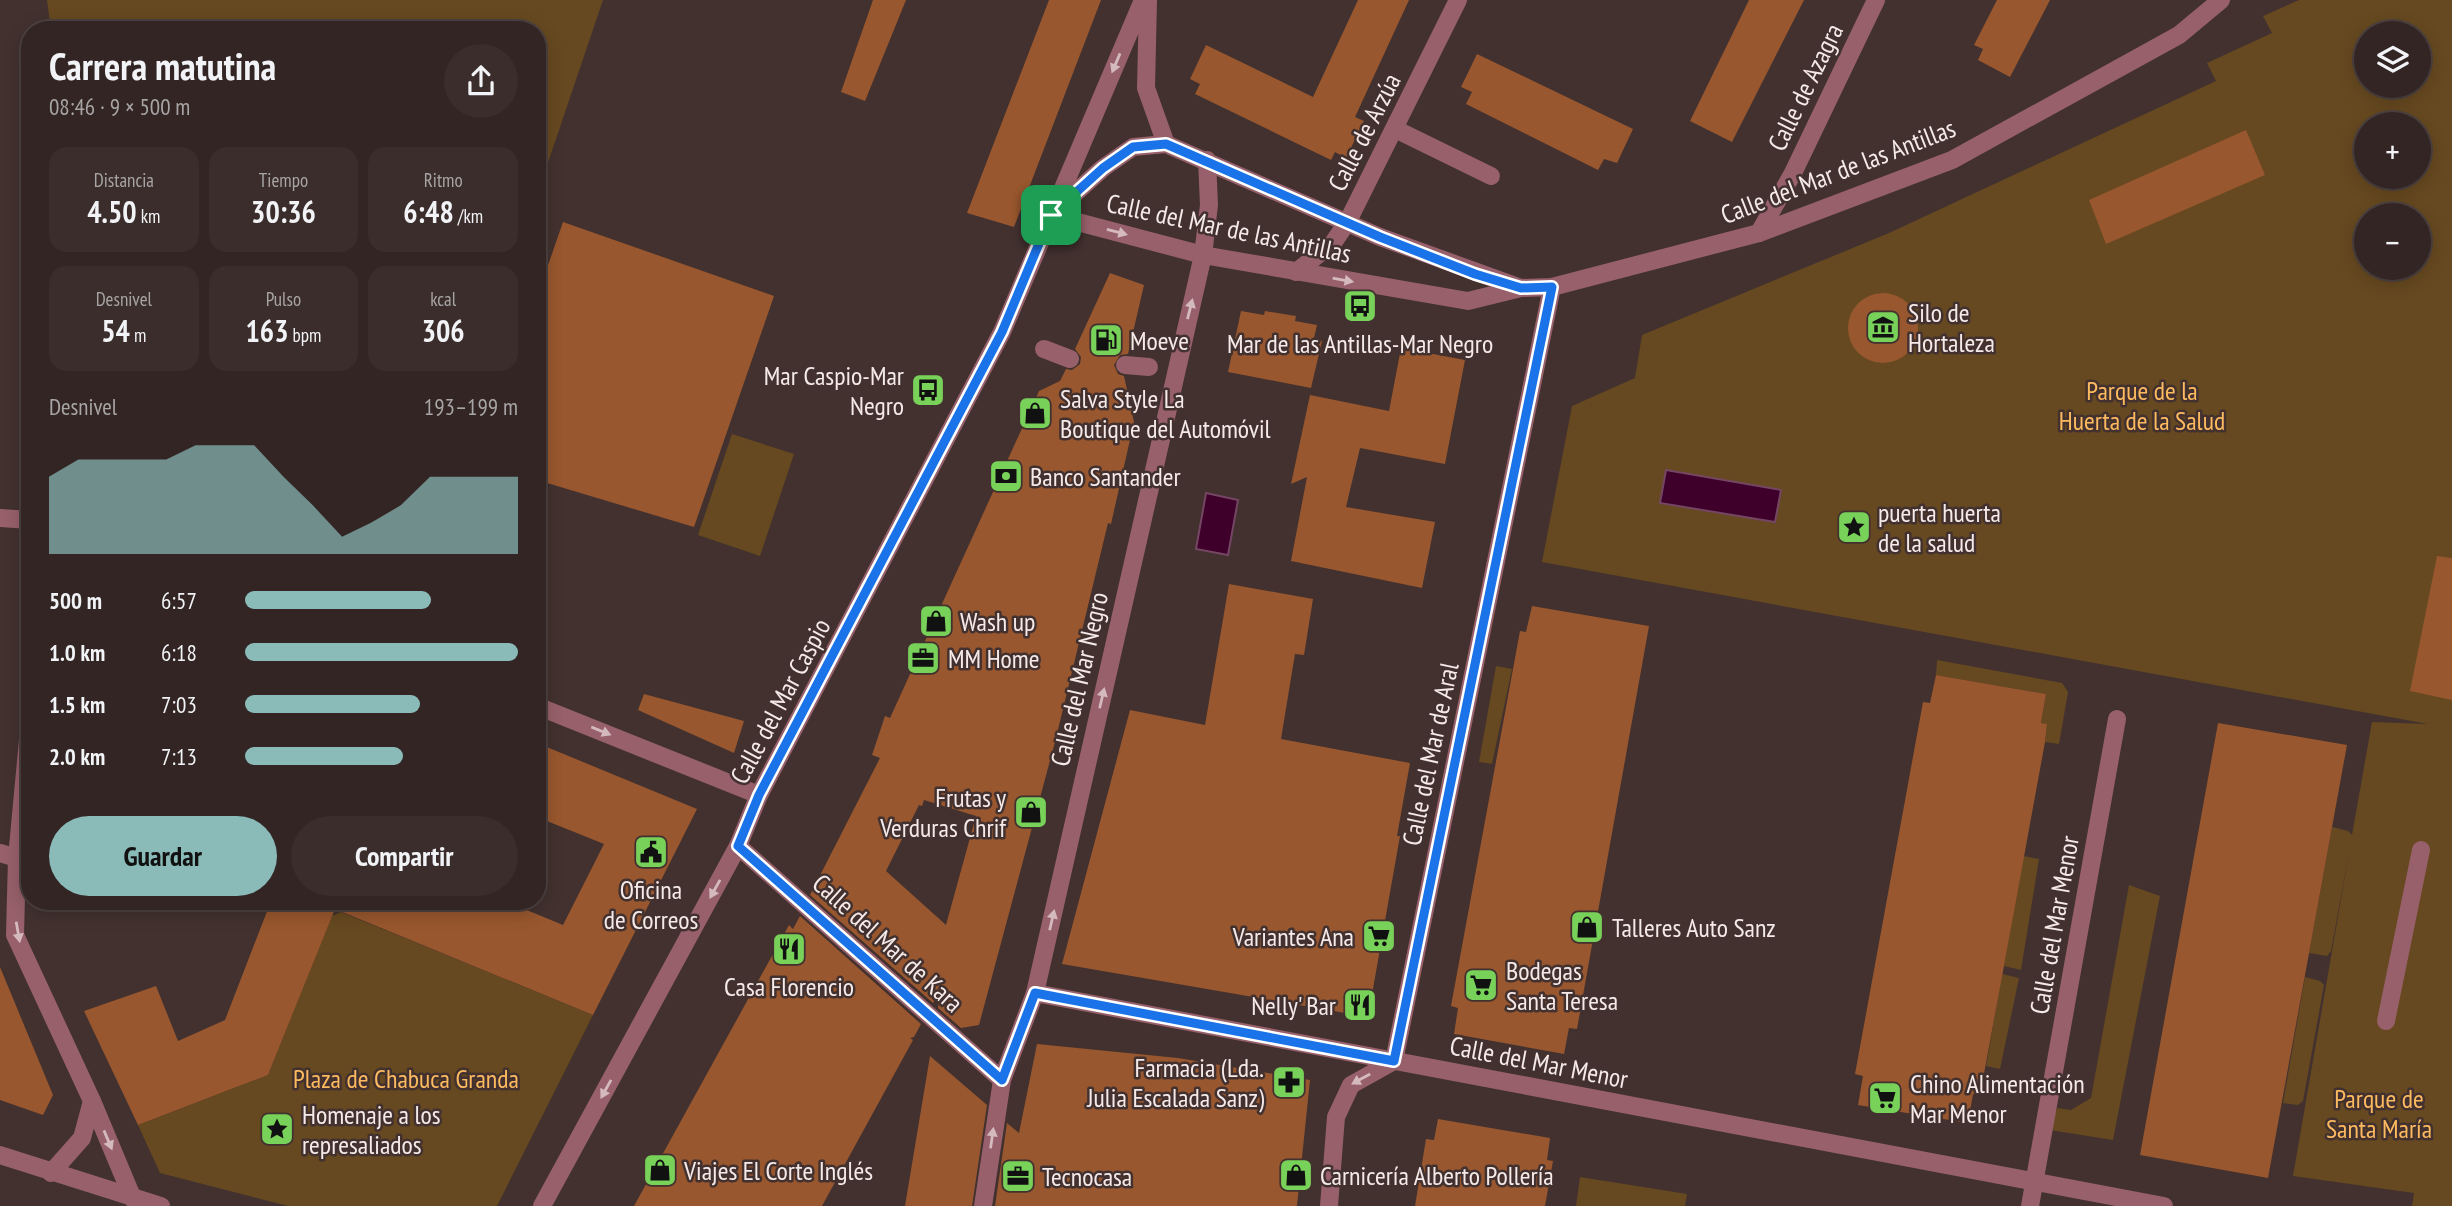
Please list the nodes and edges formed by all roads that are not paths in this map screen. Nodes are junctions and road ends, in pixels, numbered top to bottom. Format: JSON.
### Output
{"nodes":[{"id":1,"x":1146,"y":0,"type":"edge"},
{"id":2,"x":1458,"y":0,"type":"edge"},
{"id":3,"x":1876,"y":0,"type":"edge"},
{"id":4,"x":2221,"y":0,"type":"edge"},
{"id":5,"x":1395,"y":129,"type":"junction"},
{"id":6,"x":1166,"y":144,"type":"junction"},
{"id":7,"x":1207,"y":160,"type":"junction"},
{"id":8,"x":1491,"y":176,"type":"dead end"},
{"id":9,"x":1051,"y":215,"type":"junction"},
{"id":10,"x":1348,"y":221,"type":"junction"},
{"id":11,"x":1759,"y":233,"type":"junction"},
{"id":12,"x":1203,"y":255,"type":"junction"},
{"id":13,"x":1296,"y":272,"type":"junction"},
{"id":14,"x":1552,"y":287,"type":"junction"},
{"id":15,"x":1521,"y":288,"type":"junction"},
{"id":16,"x":1044,"y":349,"type":"dead end"},
{"id":17,"x":1070,"y":359,"type":"dead end"},
{"id":18,"x":1125,"y":365,"type":"dead end"},
{"id":19,"x":1149,"y":367,"type":"dead end"},
{"id":20,"x":0,"y":518,"type":"edge"},
{"id":21,"x":21,"y":519,"type":"edge"},
{"id":22,"x":546,"y":710,"type":"edge"},
{"id":23,"x":2117,"y":719,"type":"dead end"},
{"id":24,"x":21,"y":777,"type":"edge"},
{"id":25,"x":759,"y":795,"type":"junction"},
{"id":26,"x":738,"y":846,"type":"junction"},
{"id":27,"x":2421,"y":850,"type":"dead end"},
{"id":28,"x":9,"y":856,"type":"edge"},
{"id":29,"x":1035,"y":993,"type":"junction"},
{"id":30,"x":2386,"y":1021,"type":"dead end"},
{"id":31,"x":1394,"y":1061,"type":"junction"},
{"id":32,"x":1002,"y":1080,"type":"junction"},
{"id":33,"x":92,"y":1101,"type":"junction"},
{"id":34,"x":0,"y":1156,"type":"edge"},
{"id":35,"x":51,"y":1173,"type":"junction"},
{"id":36,"x":2035,"y":1181,"type":"junction"},
{"id":37,"x":148,"y":1204,"type":"edge"},
{"id":38,"x":542,"y":1206,"type":"edge"},
{"id":39,"x":983,"y":1206,"type":"edge"},
{"id":40,"x":1329,"y":1206,"type":"edge"},
{"id":41,"x":2030,"y":1206,"type":"edge"},
{"id":42,"x":2164,"y":1206,"type":"edge"}],
"edges":[{"from":1,"to":6,"type":"street","name":"Calle del Mar Caspio"},
{"from":1,"to":9,"type":"street","name":"Calle del Mar Caspio","one_way":true},
{"from":2,"to":5,"type":"street","name":"Calle de Arzúa"},
{"from":3,"to":11,"type":"street","name":"Calle de Azagra"},
{"from":4,"to":11,"type":"street","name":"Calle del Mar de las Antillas"},
{"from":5,"to":8,"type":"street"},
{"from":5,"to":10,"type":"street","name":"Calle de Arzúa"},
{"from":6,"to":7,"type":"street","name":"Calle del Mar de las Antillas"},
{"from":6,"to":9,"type":"street","name":"Calle del Mar Caspio"},
{"from":7,"to":10,"type":"street","name":"Calle del Mar de las Antillas"},
{"from":7,"to":12,"type":"street","name":"Calle del Mar Negro"},
{"from":9,"to":12,"type":"street","name":"Calle del Mar de las Antillas","one_way":true},
{"from":9,"to":25,"type":"street","name":"Calle del Mar Caspio"},
{"from":10,"to":13,"type":"street","name":"Calle de Arzúa"},
{"from":10,"to":15,"type":"street","name":"Calle del Mar de las Antillas"},
{"from":11,"to":14,"type":"street","name":"Calle del Mar de las Antillas"},
{"from":12,"to":13,"type":"street","name":"Calle del Mar de las Antillas"},
{"from":29,"to":12,"type":"street","name":"Calle del Mar Negro","one_way":true},
{"from":13,"to":15,"type":"street","name":"Calle del Mar de las Antillas","one_way":true},
{"from":14,"to":15,"type":"street","name":"Calle del Mar de las Antillas"},
{"from":14,"to":31,"type":"street","name":"Calle del Mar de Aral"},
{"from":16,"to":17,"type":"street"},
{"from":18,"to":19,"type":"street"},
{"from":20,"to":21,"type":"street"},
{"from":22,"to":25,"type":"street","one_way":true},
{"from":23,"to":36,"type":"street","name":"Calle del Mar Menor"},
{"from":24,"to":28,"type":"street"},
{"from":25,"to":26,"type":"street","name":"Calle del Mar Caspio"},
{"from":26,"to":32,"type":"street","name":"Calle del Mar de Kara"},
{"from":26,"to":38,"type":"street","name":"Calle del Mar Caspio","one_way":true},
{"from":27,"to":30,"type":"street"},
{"from":28,"to":33,"type":"street","one_way":true},
{"from":29,"to":31,"type":"street","name":"Calle del Mar Menor"},
{"from":29,"to":32,"type":"street","name":"Calle del Mar Negro"},
{"from":31,"to":36,"type":"street","name":"Calle del Mar Menor"},
{"from":31,"to":40,"type":"street","one_way":true},
{"from":39,"to":32,"type":"street","name":"Calle del Mar Negro","one_way":true},
{"from":33,"to":35,"type":"street"},
{"from":33,"to":37,"type":"street","one_way":true},
{"from":34,"to":35,"type":"street"},
{"from":35,"to":37,"type":"street"},
{"from":36,"to":41,"type":"street","name":"Calle del Mar Menor"},
{"from":36,"to":42,"type":"street","name":"Calle del Mar Menor"}]}
